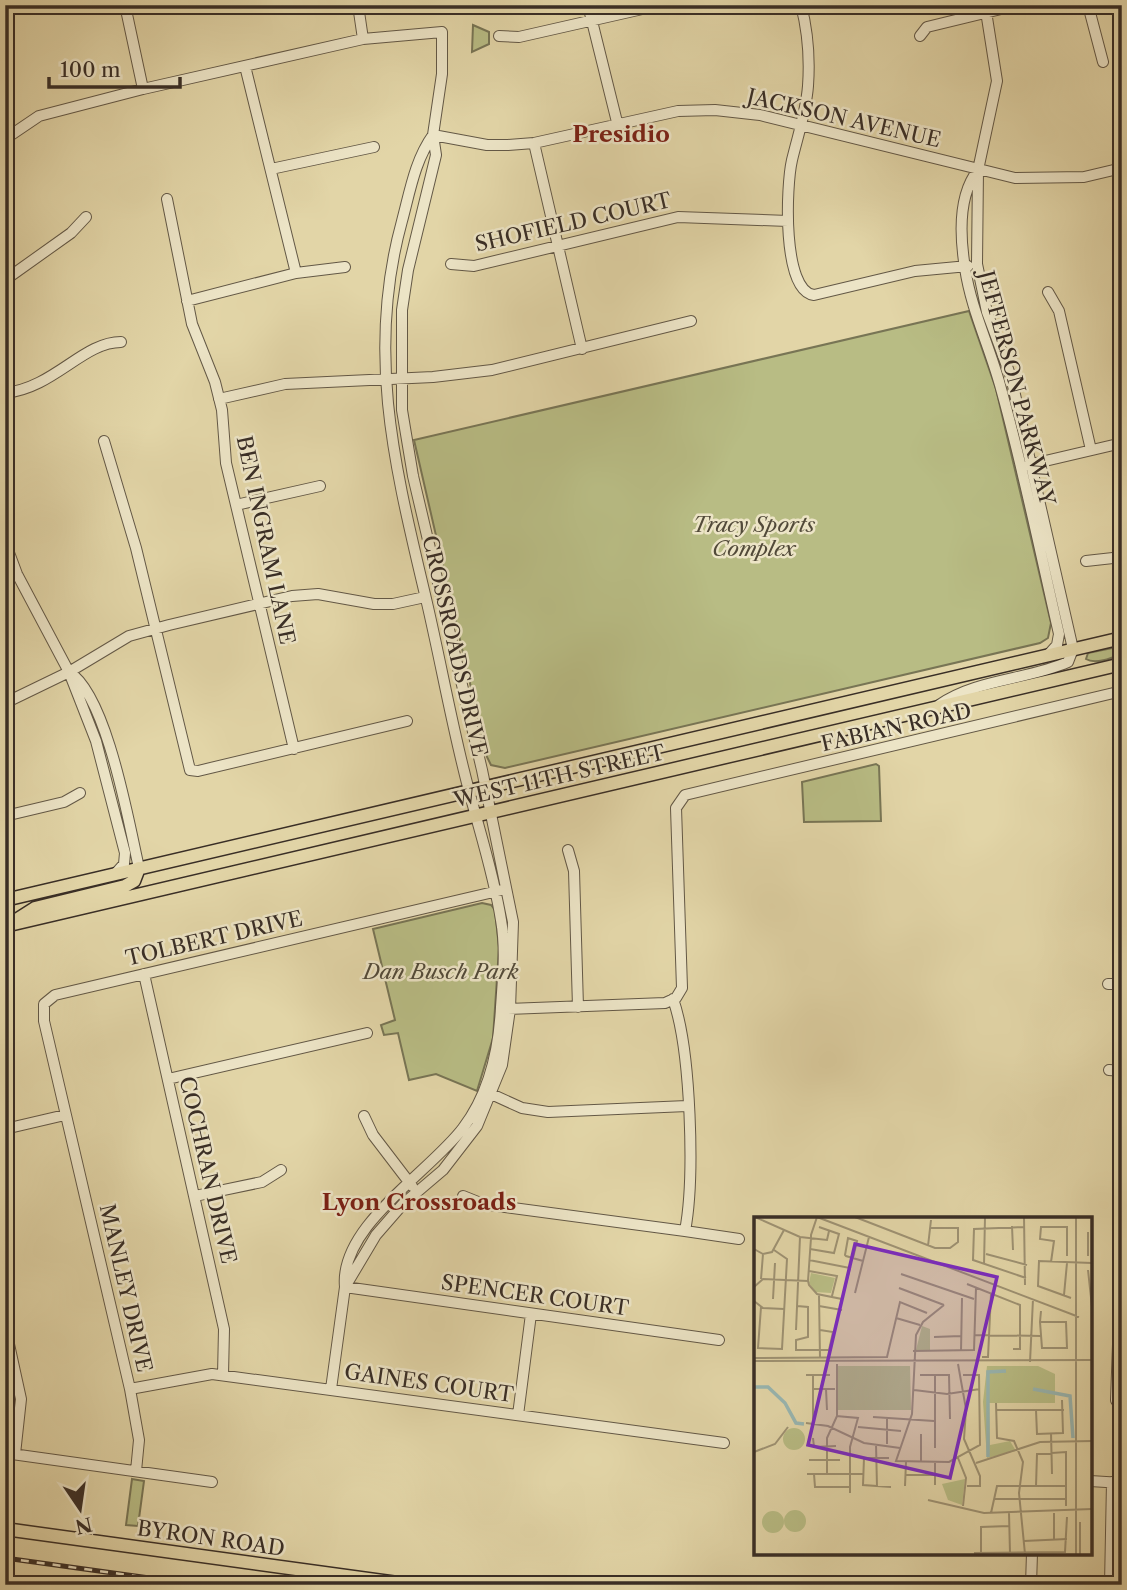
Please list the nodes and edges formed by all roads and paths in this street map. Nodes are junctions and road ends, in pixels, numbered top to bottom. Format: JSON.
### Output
{"nodes":[{"id":1,"x":21,"y":5,"type":"edge"},
{"id":2,"x":125,"y":5,"type":"edge"},
{"id":3,"x":358,"y":5,"type":"edge"},
{"id":4,"x":588,"y":5,"type":"edge"},
{"id":5,"x":660,"y":5,"type":"edge"},
{"id":6,"x":801,"y":5,"type":"edge"},
{"id":7,"x":1017,"y":5,"type":"edge"},
{"id":8,"x":1088,"y":5,"type":"edge"},
{"id":9,"x":986,"y":9,"type":"edge"},
{"id":10,"x":5,"y":10,"type":"edge"},
{"id":11,"x":592,"y":20,"type":"junction"},
{"id":12,"x":499,"y":36,"type":"dead end"},
{"id":13,"x":920,"y":36,"type":"dead end"},
{"id":14,"x":363,"y":39,"type":"junction"},
{"id":15,"x":1103,"y":62,"type":"dead end"},
{"id":16,"x":245,"y":66,"type":"junction"},
{"id":17,"x":143,"y":89,"type":"junction"},
{"id":18,"x":617,"y":122,"type":"junction"},
{"id":19,"x":803,"y":125,"type":"junction"},
{"id":20,"x":433,"y":135,"type":"junction"},
{"id":21,"x":5,"y":139,"type":"edge"},
{"id":22,"x":534,"y":143,"type":"junction"},
{"id":23,"x":374,"y":147,"type":"dead end"},
{"id":24,"x":1122,"y":168,"type":"edge"},
{"id":25,"x":271,"y":169,"type":"junction"},
{"id":26,"x":978,"y":170,"type":"junction"},
{"id":27,"x":167,"y":199,"type":"dead end"},
{"id":28,"x":86,"y":217,"type":"dead end"},
{"id":29,"x":788,"y":221,"type":"junction"},
{"id":30,"x":558,"y":246,"type":"junction"},
{"id":31,"x":451,"y":264,"type":"dead end"},
{"id":32,"x":977,"y":264,"type":"junction"},
{"id":33,"x":345,"y":267,"type":"dead end"},
{"id":34,"x":965,"y":267,"type":"junction"},
{"id":35,"x":296,"y":273,"type":"junction"},
{"id":36,"x":5,"y":280,"type":"edge"},
{"id":37,"x":1048,"y":292,"type":"dead end"},
{"id":38,"x":187,"y":301,"type":"junction"},
{"id":39,"x":691,"y":321,"type":"dead end"},
{"id":40,"x":121,"y":342,"type":"dead end"},
{"id":41,"x":582,"y":349,"type":"junction"},
{"id":42,"x":400,"y":378,"type":"junction"},
{"id":43,"x":384,"y":379,"type":"junction"},
{"id":44,"x":5,"y":393,"type":"edge"},
{"id":45,"x":219,"y":399,"type":"junction"},
{"id":46,"x":104,"y":441,"type":"dead end"},
{"id":47,"x":1122,"y":443,"type":"edge"},
{"id":48,"x":1091,"y":450,"type":"junction"},
{"id":49,"x":1026,"y":466,"type":"junction"},
{"id":50,"x":320,"y":486,"type":"dead end"},
{"id":51,"x":236,"y":505,"type":"junction"},
{"id":52,"x":5,"y":542,"type":"edge"},
{"id":53,"x":1122,"y":557,"type":"edge"},
{"id":54,"x":1086,"y":561,"type":"dead end"},
{"id":55,"x":425,"y":597,"type":"junction"},
{"id":56,"x":258,"y":604,"type":"junction"},
{"id":57,"x":156,"y":628,"type":"junction"},
{"id":58,"x":1122,"y":638,"type":"edge"},
{"id":59,"x":1073,"y":649,"type":"junction"},
{"id":60,"x":1048,"y":655,"type":"junction"},
{"id":61,"x":1122,"y":664,"type":"edge"},
{"id":62,"x":69,"y":672,"type":"junction"},
{"id":63,"x":1122,"y":691,"type":"edge"},
{"id":64,"x":5,"y":703,"type":"edge"},
{"id":65,"x":936,"y":707,"type":"junction"},
{"id":66,"x":407,"y":721,"type":"dead end"},
{"id":67,"x":294,"y":749,"type":"junction"},
{"id":68,"x":485,"y":787,"type":"junction"},
{"id":69,"x":469,"y":791,"type":"junction"},
{"id":70,"x":80,"y":793,"type":"dead end"},
{"id":71,"x":483,"y":814,"type":"junction"},
{"id":72,"x":5,"y":816,"type":"edge"},
{"id":73,"x":568,"y":850,"type":"dead end"},
{"id":74,"x":139,"y":868,"type":"junction"},
{"id":75,"x":115,"y":874,"type":"junction"},
{"id":76,"x":501,"y":890,"type":"junction"},
{"id":77,"x":5,"y":900,"type":"edge"},
{"id":78,"x":8,"y":925,"type":"edge"},
{"id":79,"x":144,"y":974,"type":"junction"},
{"id":80,"x":1108,"y":984,"type":"dead end"},
{"id":81,"x":1122,"y":984,"type":"edge"},
{"id":82,"x":673,"y":999,"type":"junction"},
{"id":83,"x":578,"y":1007,"type":"junction"},
{"id":84,"x":506,"y":1009,"type":"junction"},
{"id":85,"x":367,"y":1033,"type":"dead end"},
{"id":86,"x":1109,"y":1070,"type":"dead end"},
{"id":87,"x":1122,"y":1071,"type":"edge"},
{"id":88,"x":168,"y":1079,"type":"junction"},
{"id":89,"x":488,"y":1093,"type":"junction"},
{"id":90,"x":687,"y":1106,"type":"junction"},
{"id":91,"x":65,"y":1115,"type":"junction"},
{"id":92,"x":364,"y":1116,"type":"dead end"},
{"id":93,"x":5,"y":1129,"type":"edge"},
{"id":94,"x":281,"y":1170,"type":"dead end"},
{"id":95,"x":410,"y":1183,"type":"junction"},
{"id":96,"x":417,"y":1192,"type":"junction"},
{"id":97,"x":195,"y":1196,"type":"junction"},
{"id":98,"x":463,"y":1196,"type":"dead end"},
{"id":99,"x":685,"y":1231,"type":"junction"},
{"id":100,"x":1122,"y":1234,"type":"edge"},
{"id":101,"x":740,"y":1239,"type":"dead end"},
{"id":102,"x":345,"y":1287,"type":"junction"},
{"id":103,"x":531,"y":1314,"type":"junction"},
{"id":104,"x":5,"y":1326,"type":"edge"},
{"id":105,"x":6,"y":1338,"type":"edge"},
{"id":106,"x":719,"y":1340,"type":"dead end"},
{"id":107,"x":223,"y":1375,"type":"junction"},
{"id":108,"x":130,"y":1388,"type":"junction"},
{"id":109,"x":331,"y":1389,"type":"junction"},
{"id":110,"x":1119,"y":1400,"type":"edge"},
{"id":111,"x":518,"y":1415,"type":"junction"},
{"id":112,"x":724,"y":1443,"type":"dead end"},
{"id":113,"x":10,"y":1454,"type":"edge"},
{"id":114,"x":136,"y":1471,"type":"junction"},
{"id":115,"x":1092,"y":1481,"type":"edge"},
{"id":116,"x":212,"y":1482,"type":"dead end"},
{"id":117,"x":1117,"y":1482,"type":"edge"},
{"id":118,"x":5,"y":1529,"type":"edge"},
{"id":119,"x":1032,"y":1555,"type":"edge"},
{"id":120,"x":412,"y":1585,"type":"edge"},
{"id":121,"x":1031,"y":1585,"type":"edge"},
{"id":122,"x":1110,"y":1585,"type":"edge"}],
"edges":[{"from":1,"to":10,"type":"street"},
{"from":2,"to":17,"type":"street"},
{"from":3,"to":14,"type":"street"},
{"from":4,"to":11,"type":"street"},
{"from":5,"to":11,"type":"street"},
{"from":6,"to":19,"type":"street"},
{"from":7,"to":9,"type":"street"},
{"from":8,"to":15,"type":"street"},
{"from":9,"to":13,"type":"street"},
{"from":9,"to":26,"type":"street","name":"JEFFERSON PARKWAY"},
{"from":11,"to":12,"type":"street"},
{"from":11,"to":18,"type":"street"},
{"from":14,"to":16,"type":"street"},
{"from":14,"to":20,"type":"street","name":"CROSSROADS DRIVE"},
{"from":16,"to":17,"type":"street"},
{"from":16,"to":25,"type":"street"},
{"from":17,"to":21,"type":"street"},
{"from":18,"to":19,"type":"street","name":"JACKSON AVENUE"},
{"from":18,"to":22,"type":"street","name":"JACKSON AVENUE"},
{"from":19,"to":26,"type":"street","name":"JACKSON AVENUE"},
{"from":19,"to":29,"type":"street"},
{"from":20,"to":22,"type":"street","name":"JACKSON AVENUE"},
{"from":20,"to":42,"type":"street","name":"CROSSROADS DRIVE"},
{"from":20,"to":43,"type":"street","name":"CROSSROADS DRIVE"},
{"from":22,"to":30,"type":"street"},
{"from":23,"to":25,"type":"street"},
{"from":24,"to":26,"type":"street","name":"JACKSON AVENUE"},
{"from":25,"to":35,"type":"street"},
{"from":26,"to":32,"type":"street","name":"JEFFERSON PARKWAY"},
{"from":26,"to":34,"type":"street","name":"JEFFERSON PARKWAY"},
{"from":27,"to":38,"type":"street","name":"BEN INGRAM LANE"},
{"from":28,"to":36,"type":"street"},
{"from":29,"to":30,"type":"street","name":"SHOFIELD COURT"},
{"from":29,"to":34,"type":"street"},
{"from":30,"to":31,"type":"street","name":"SHOFIELD COURT"},
{"from":30,"to":41,"type":"street"},
{"from":32,"to":34,"type":"street"},
{"from":32,"to":49,"type":"street","name":"JEFFERSON PARKWAY"},
{"from":33,"to":35,"type":"street"},
{"from":34,"to":49,"type":"street","name":"JEFFERSON PARKWAY"},
{"from":35,"to":38,"type":"street"},
{"from":37,"to":48,"type":"street"},
{"from":38,"to":45,"type":"street","name":"BEN INGRAM LANE"},
{"from":39,"to":41,"type":"street"},
{"from":40,"to":44,"type":"street"},
{"from":41,"to":42,"type":"street"},
{"from":42,"to":43,"type":"street"},
{"from":42,"to":68,"type":"street","name":"CROSSROADS DRIVE"},
{"from":43,"to":45,"type":"street"},
{"from":43,"to":55,"type":"street","name":"CROSSROADS DRIVE"},
{"from":45,"to":51,"type":"street","name":"BEN INGRAM LANE"},
{"from":46,"to":57,"type":"street"},
{"from":47,"to":48,"type":"street"},
{"from":48,"to":49,"type":"street"},
{"from":49,"to":59,"type":"street","name":"JEFFERSON PARKWAY"},
{"from":49,"to":60,"type":"street","name":"JEFFERSON PARKWAY"},
{"from":50,"to":51,"type":"street"},
{"from":51,"to":56,"type":"street","name":"BEN INGRAM LANE"},
{"from":52,"to":62,"type":"street"},
{"from":53,"to":54,"type":"street"},
{"from":55,"to":56,"type":"street"},
{"from":55,"to":69,"type":"street","name":"CROSSROADS DRIVE"},
{"from":56,"to":57,"type":"street"},
{"from":56,"to":67,"type":"street","name":"BEN INGRAM LANE"},
{"from":57,"to":62,"type":"street"},
{"from":57,"to":67,"type":"street"},
{"from":58,"to":59,"type":"main road","name":"WEST 11TH STREET"},
{"from":59,"to":60,"type":"main road","name":"WEST 11TH STREET"},
{"from":59,"to":65,"type":"street"},
{"from":60,"to":68,"type":"main road","name":"WEST 11TH STREET"},
{"from":61,"to":65,"type":"main road","name":"WEST 11TH STREET"},
{"from":62,"to":64,"type":"street"},
{"from":62,"to":74,"type":"street"},
{"from":62,"to":75,"type":"street"},
{"from":63,"to":82,"type":"street","name":"FABIAN ROAD"},
{"from":65,"to":71,"type":"main road","name":"WEST 11TH STREET"},
{"from":66,"to":67,"type":"street"},
{"from":68,"to":69,"type":"main road","name":"WEST 11TH STREET"},
{"from":68,"to":71,"type":"street","name":"CROSSROADS DRIVE"},
{"from":69,"to":71,"type":"street","name":"CROSSROADS DRIVE"},
{"from":69,"to":74,"type":"main road","name":"WEST 11TH STREET"},
{"from":70,"to":72,"type":"street"},
{"from":71,"to":76,"type":"street","name":"CROSSROADS DRIVE"},
{"from":71,"to":78,"type":"main road","name":"WEST 11TH STREET"},
{"from":73,"to":83,"type":"street"},
{"from":74,"to":75,"type":"main road","name":"WEST 11TH STREET"},
{"from":74,"to":78,"type":"main road"},
{"from":75,"to":77,"type":"main road","name":"WEST 11TH STREET"},
{"from":76,"to":79,"type":"street","name":"TOLBERT DRIVE"},
{"from":76,"to":84,"type":"street","name":"CROSSROADS DRIVE"},
{"from":79,"to":88,"type":"street","name":"COCHRAN DRIVE"},
{"from":79,"to":91,"type":"street","name":"TOLBERT DRIVE"},
{"from":80,"to":81,"type":"street"},
{"from":82,"to":83,"type":"street"},
{"from":82,"to":90,"type":"street"},
{"from":83,"to":84,"type":"street"},
{"from":84,"to":89,"type":"street","name":"CROSSROADS DRIVE"},
{"from":85,"to":88,"type":"street"},
{"from":86,"to":87,"type":"street"},
{"from":88,"to":97,"type":"street","name":"COCHRAN DRIVE"},
{"from":89,"to":90,"type":"street"},
{"from":89,"to":95,"type":"street","name":"CROSSROADS DRIVE"},
{"from":89,"to":96,"type":"street","name":"CROSSROADS DRIVE"},
{"from":90,"to":99,"type":"street"},
{"from":91,"to":93,"type":"street"},
{"from":91,"to":108,"type":"street","name":"MANLEY DRIVE"},
{"from":92,"to":95,"type":"street"},
{"from":94,"to":97,"type":"street"},
{"from":95,"to":96,"type":"street"},
{"from":95,"to":102,"type":"street","name":"CROSSROADS DRIVE"},
{"from":96,"to":102,"type":"street","name":"CROSSROADS DRIVE"},
{"from":97,"to":107,"type":"street","name":"COCHRAN DRIVE"},
{"from":98,"to":99,"type":"street"},
{"from":99,"to":101,"type":"street"},
{"from":100,"to":110,"type":"street"},
{"from":102,"to":103,"type":"street","name":"SPENCER COURT"},
{"from":102,"to":109,"type":"street","name":"CROSSROADS DRIVE"},
{"from":103,"to":106,"type":"street","name":"SPENCER COURT"},
{"from":103,"to":111,"type":"street"},
{"from":104,"to":105,"type":"street"},
{"from":105,"to":113,"type":"street"},
{"from":107,"to":108,"type":"street","name":"GAINES COURT"},
{"from":107,"to":109,"type":"street","name":"GAINES COURT"},
{"from":108,"to":114,"type":"street","name":"MANLEY DRIVE"},
{"from":109,"to":111,"type":"street","name":"GAINES COURT"},
{"from":111,"to":112,"type":"street","name":"GAINES COURT"},
{"from":113,"to":114,"type":"street"},
{"from":114,"to":116,"type":"street"},
{"from":115,"to":117,"type":"street"},
{"from":117,"to":122,"type":"street"},
{"from":118,"to":120,"type":"main road","name":"BYRON ROAD"},
{"from":119,"to":121,"type":"street"}]}
